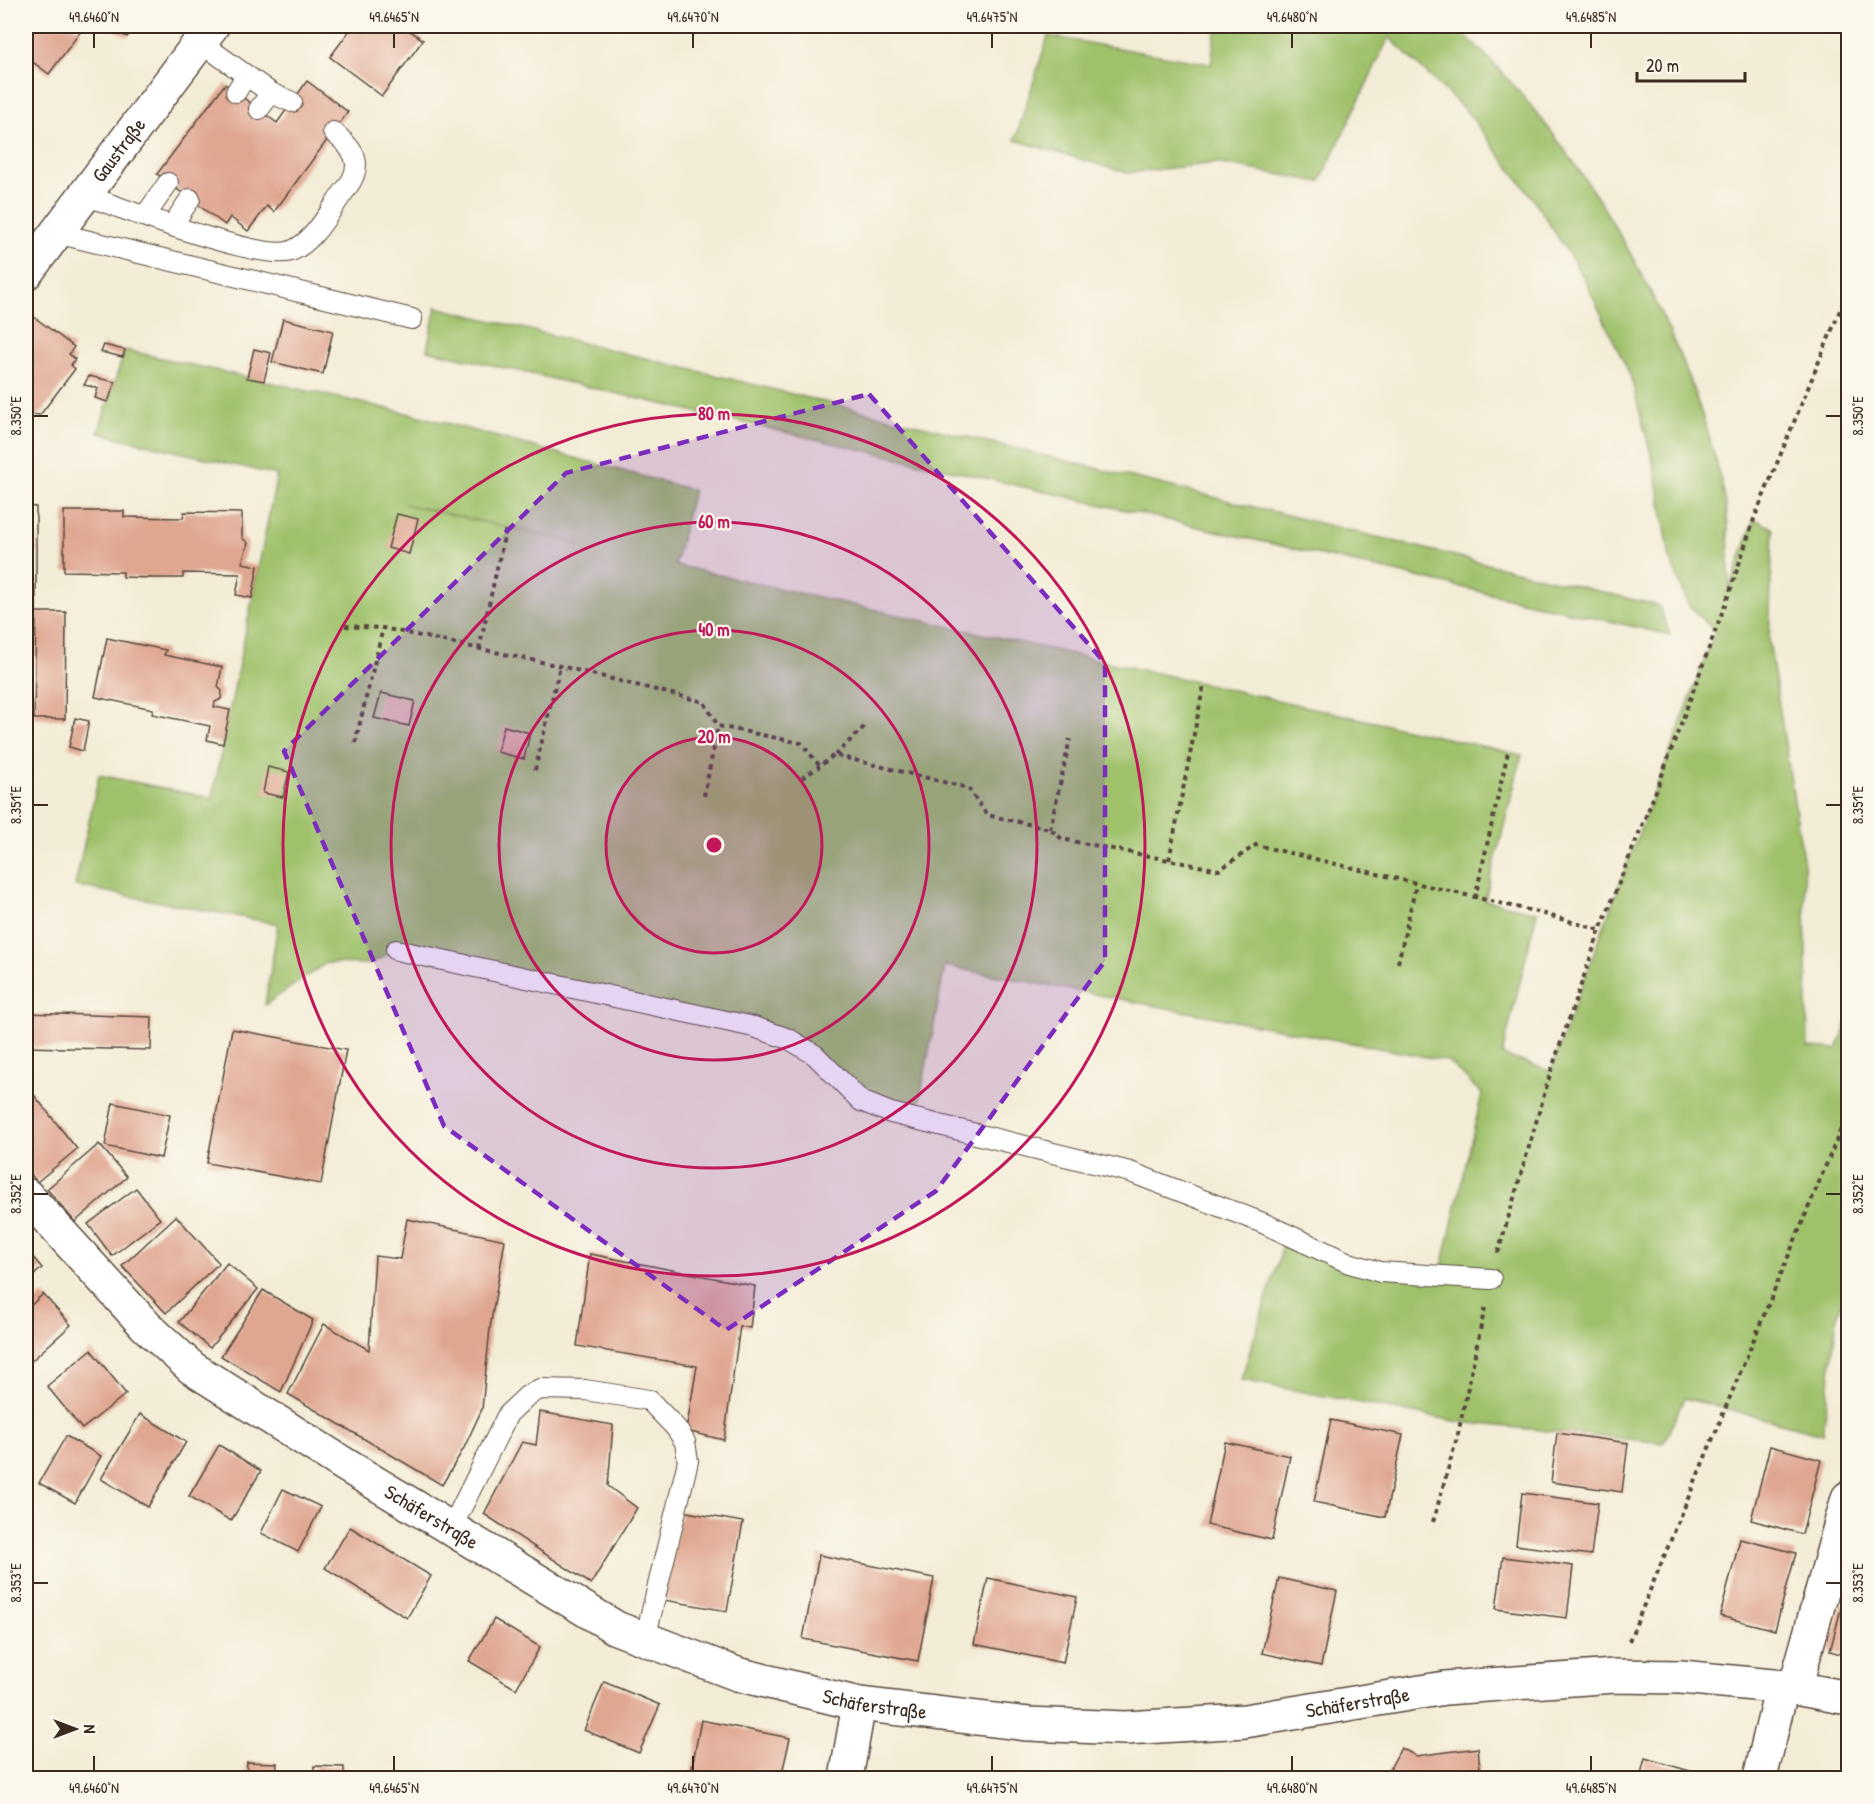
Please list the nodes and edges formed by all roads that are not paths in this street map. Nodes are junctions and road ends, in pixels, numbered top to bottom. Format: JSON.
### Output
{"nodes":[{"id":1,"x":206,"y":34,"type":"edge"},
{"id":2,"x":271,"y":93,"type":"junction"},
{"id":3,"x":292,"y":102,"type":"dead end"},
{"id":4,"x":259,"y":109,"type":"dead end"},
{"id":5,"x":333,"y":132,"type":"dead end"},
{"id":6,"x":168,"y":183,"type":"dead end"},
{"id":7,"x":85,"y":195,"type":"junction"},
{"id":8,"x":190,"y":199,"type":"dead end"},
{"id":9,"x":145,"y":216,"type":"junction"},
{"id":10,"x":172,"y":226,"type":"junction"},
{"id":11,"x":56,"y":233,"type":"junction"},
{"id":12,"x":27,"y":269,"type":"edge"},
{"id":13,"x":412,"y":319,"type":"dead end"},
{"id":14,"x":396,"y":950,"type":"dead end"},
{"id":15,"x":26,"y":1196,"type":"edge"},
{"id":16,"x":1491,"y":1279,"type":"road end"},
{"id":17,"x":1848,"y":1498,"type":"edge"},
{"id":18,"x":451,"y":1529,"type":"junction"},
{"id":19,"x":645,"y":1639,"type":"junction"},
{"id":20,"x":1789,"y":1687,"type":"junction"},
{"id":21,"x":1848,"y":1698,"type":"edge"},
{"id":22,"x":859,"y":1704,"type":"junction"},
{"id":23,"x":846,"y":1779,"type":"edge"},
{"id":24,"x":1760,"y":1779,"type":"edge"}],
"edges":[{"from":1,"to":2,"type":"lane"},
{"from":1,"to":7,"type":"street","name":"Gaustraße"},
{"from":2,"to":3,"type":"lane"},
{"from":2,"to":4,"type":"lane"},
{"from":5,"to":10,"type":"lane"},
{"from":6,"to":9,"type":"lane"},
{"from":7,"to":9,"type":"lane"},
{"from":7,"to":11,"type":"street","name":"Gaustraße"},
{"from":8,"to":10,"type":"lane"},
{"from":9,"to":10,"type":"lane"},
{"from":11,"to":12,"type":"street","name":"Gaustraße"},
{"from":11,"to":13,"type":"lane"},
{"from":14,"to":16,"type":"lane"},
{"from":15,"to":18,"type":"street","name":"Schäferstraße"},
{"from":17,"to":20,"type":"street"},
{"from":18,"to":19,"type":"street","name":"Schäferstraße"},
{"from":18,"to":19,"type":"lane"},
{"from":19,"to":22,"type":"street","name":"Schäferstraße"},
{"from":20,"to":21,"type":"street","name":"Schäferstraße"},
{"from":20,"to":22,"type":"street","name":"Schäferstraße"},
{"from":20,"to":24,"type":"street"},
{"from":22,"to":23,"type":"street"}]}
